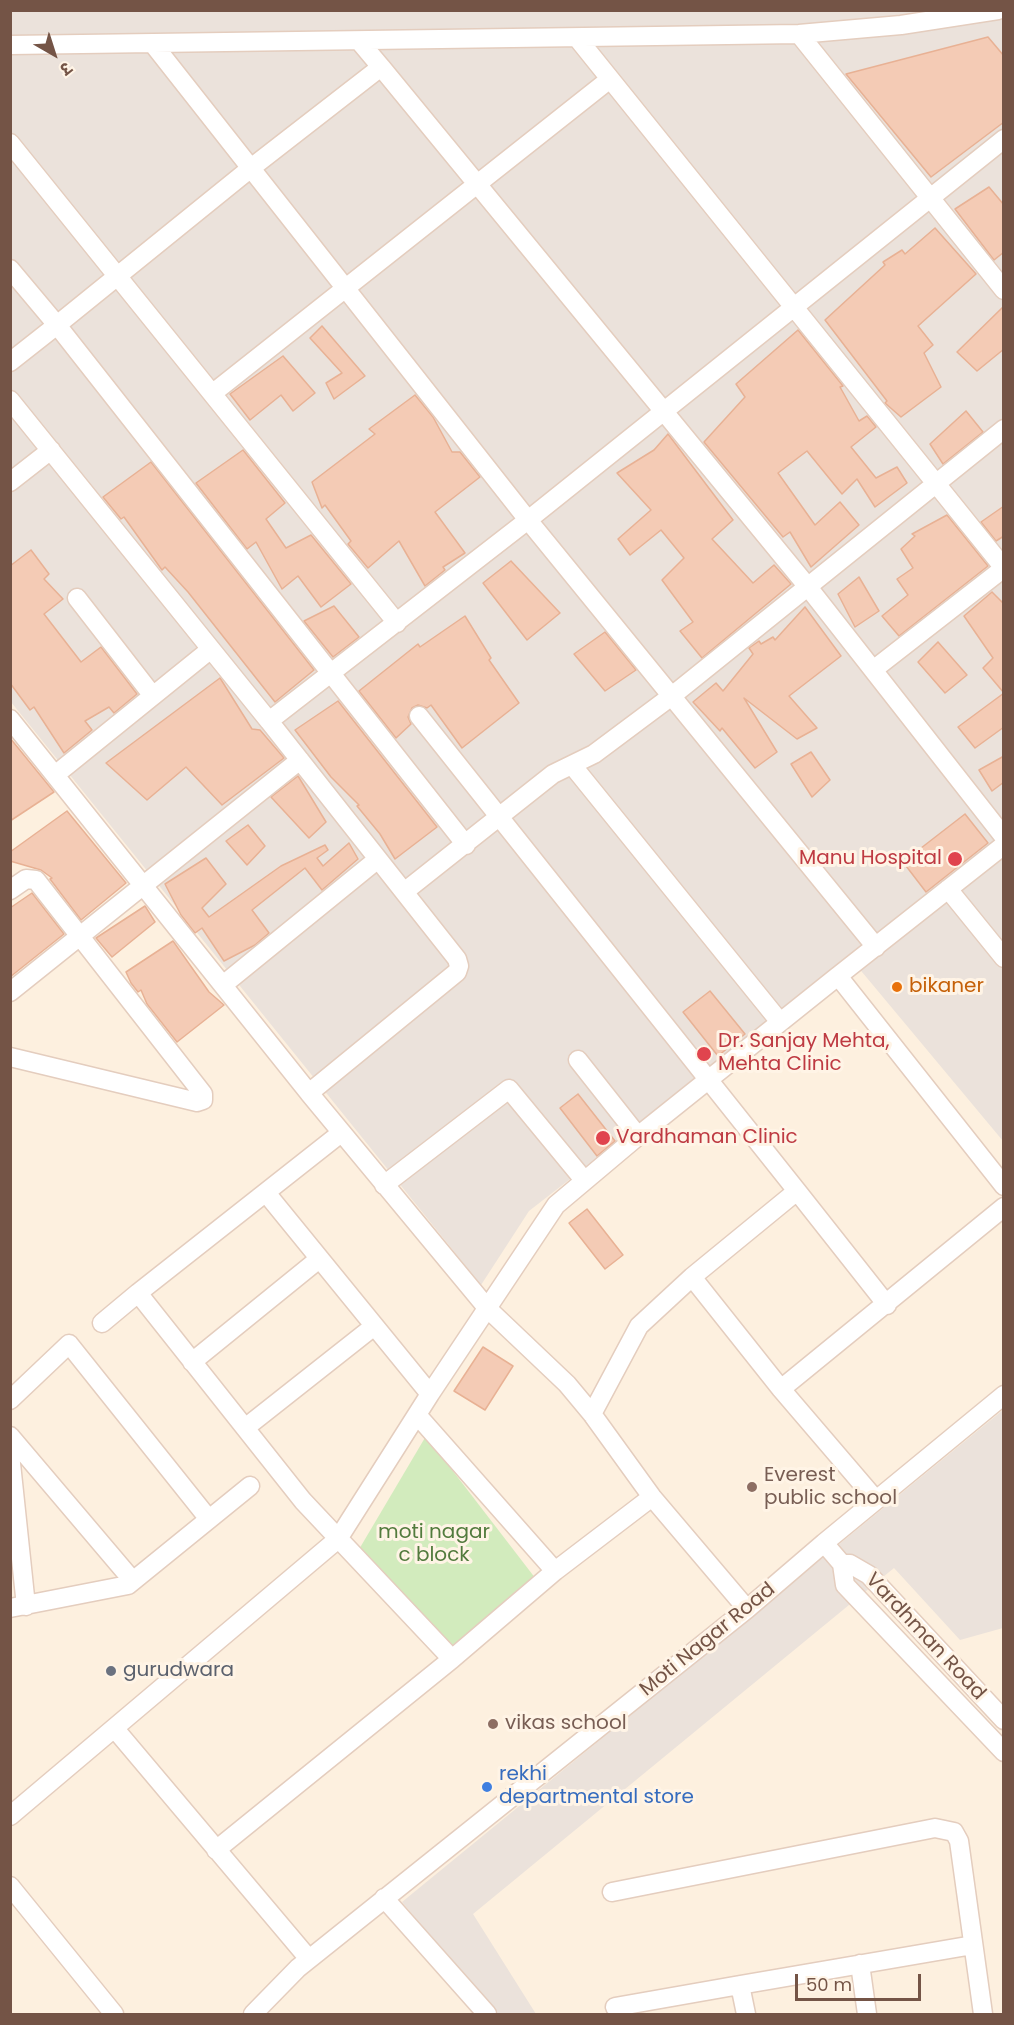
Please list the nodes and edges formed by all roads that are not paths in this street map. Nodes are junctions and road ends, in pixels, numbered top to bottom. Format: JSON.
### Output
{"nodes":[{"id":1,"x":996,"y":11,"type":"edge"},
{"id":2,"x":1004,"y":24,"type":"edge"},
{"id":3,"x":799,"y":34,"type":"junction"},
{"id":4,"x":578,"y":39,"type":"junction"},
{"id":5,"x":14,"y":40,"type":"edge"},
{"id":6,"x":360,"y":42,"type":"junction"},
{"id":7,"x":153,"y":44,"type":"junction"},
{"id":8,"x":381,"y":67,"type":"junction"},
{"id":9,"x":610,"y":79,"type":"junction"},
{"id":10,"x":1004,"y":138,"type":"edge"},
{"id":11,"x":10,"y":143,"type":"edge"},
{"id":12,"x":251,"y":168,"type":"junction"},
{"id":13,"x":477,"y":183,"type":"junction"},
{"id":14,"x":928,"y":197,"type":"junction"},
{"id":15,"x":10,"y":268,"type":"edge"},
{"id":16,"x":118,"y":274,"type":"junction"},
{"id":17,"x":346,"y":289,"type":"junction"},
{"id":18,"x":1004,"y":290,"type":"edge"},
{"id":19,"x":796,"y":307,"type":"junction"},
{"id":20,"x":57,"y":325,"type":"junction"},
{"id":21,"x":10,"y":362,"type":"edge"},
{"id":22,"x":213,"y":393,"type":"junction"},
{"id":23,"x":10,"y":400,"type":"edge"},
{"id":24,"x":664,"y":411,"type":"junction"},
{"id":25,"x":1004,"y":429,"type":"edge"},
{"id":26,"x":51,"y":450,"type":"junction"},
{"id":27,"x":10,"y":482,"type":"edge"},
{"id":28,"x":937,"y":483,"type":"junction"},
{"id":29,"x":528,"y":520,"type":"junction"},
{"id":30,"x":1004,"y":568,"type":"edge"},
{"id":31,"x":808,"y":587,"type":"junction"},
{"id":32,"x":78,"y":598,"type":"dead end"},
{"id":33,"x":397,"y":622,"type":"junction"},
{"id":34,"x":211,"y":649,"type":"junction"},
{"id":35,"x":873,"y":670,"type":"junction"},
{"id":36,"x":331,"y":675,"type":"junction"},
{"id":37,"x":672,"y":695,"type":"junction"},
{"id":38,"x":153,"y":696,"type":"junction"},
{"id":39,"x":419,"y":716,"type":"dead end"},
{"id":40,"x":10,"y":719,"type":"edge"},
{"id":41,"x":269,"y":721,"type":"junction"},
{"id":42,"x":300,"y":760,"type":"junction"},
{"id":43,"x":572,"y":765,"type":"junction"},
{"id":44,"x":55,"y":774,"type":"junction"},
{"id":45,"x":501,"y":818,"type":"junction"},
{"id":46,"x":1004,"y":837,"type":"edge"},
{"id":47,"x":466,"y":844,"type":"junction"},
{"id":48,"x":1004,"y":845,"type":"edge"},
{"id":49,"x":378,"y":859,"type":"junction"},
{"id":50,"x":142,"y":884,"type":"junction"},
{"id":51,"x":10,"y":890,"type":"edge"},
{"id":52,"x":948,"y":890,"type":"junction"},
{"id":53,"x":404,"y":892,"type":"junction"},
{"id":54,"x":79,"y":936,"type":"junction"},
{"id":55,"x":876,"y":947,"type":"junction"},
{"id":56,"x":1004,"y":958,"type":"edge"},
{"id":57,"x":838,"y":976,"type":"junction"},
{"id":58,"x":224,"y":985,"type":"junction"},
{"id":59,"x":10,"y":992,"type":"edge"},
{"id":60,"x":780,"y":1022,"type":"junction"},
{"id":61,"x":10,"y":1058,"type":"edge"},
{"id":62,"x":578,"y":1060,"type":"dead end"},
{"id":63,"x":707,"y":1080,"type":"junction"},
{"id":64,"x":309,"y":1093,"type":"junction"},
{"id":65,"x":340,"y":1133,"type":"junction"},
{"id":66,"x":638,"y":1136,"type":"junction"},
{"id":67,"x":584,"y":1180,"type":"junction"},
{"id":68,"x":384,"y":1185,"type":"junction"},
{"id":69,"x":1004,"y":1186,"type":"edge"},
{"id":70,"x":797,"y":1191,"type":"junction"},
{"id":71,"x":267,"y":1194,"type":"junction"},
{"id":72,"x":1004,"y":1208,"type":"edge"},
{"id":73,"x":319,"y":1259,"type":"junction"},
{"id":74,"x":692,"y":1277,"type":"junction"},
{"id":75,"x":138,"y":1293,"type":"junction"},
{"id":76,"x":887,"y":1305,"type":"junction"},
{"id":77,"x":488,"y":1309,"type":"junction"},
{"id":78,"x":102,"y":1323,"type":"dead end"},
{"id":79,"x":373,"y":1327,"type":"junction"},
{"id":80,"x":192,"y":1362,"type":"junction"},
{"id":81,"x":782,"y":1389,"type":"junction"},
{"id":82,"x":430,"y":1394,"type":"junction"},
{"id":83,"x":1004,"y":1395,"type":"edge"},
{"id":84,"x":10,"y":1400,"type":"edge"},
{"id":85,"x":592,"y":1414,"type":"junction"},
{"id":86,"x":418,"y":1416,"type":"junction"},
{"id":87,"x":245,"y":1428,"type":"junction"},
{"id":88,"x":10,"y":1436,"type":"edge"},
{"id":89,"x":10,"y":1454,"type":"edge"},
{"id":90,"x":250,"y":1486,"type":"dead end"},
{"id":91,"x":652,"y":1497,"type":"junction"},
{"id":92,"x":876,"y":1500,"type":"junction"},
{"id":93,"x":208,"y":1518,"type":"junction"},
{"id":94,"x":338,"y":1539,"type":"junction"},
{"id":95,"x":824,"y":1544,"type":"junction"},
{"id":96,"x":842,"y":1564,"type":"junction"},
{"id":97,"x":555,"y":1571,"type":"junction"},
{"id":98,"x":133,"y":1581,"type":"junction"},
{"id":99,"x":18,"y":1607,"type":"edge"},
{"id":100,"x":747,"y":1609,"type":"junction"},
{"id":101,"x":452,"y":1659,"type":"junction"},
{"id":102,"x":1004,"y":1720,"type":"edge"},
{"id":103,"x":115,"y":1729,"type":"junction"},
{"id":104,"x":1004,"y":1752,"type":"edge"},
{"id":105,"x":10,"y":1816,"type":"edge"},
{"id":106,"x":216,"y":1850,"type":"junction"},
{"id":107,"x":10,"y":1886,"type":"edge"},
{"id":108,"x":612,"y":1892,"type":"dead end"},
{"id":109,"x":384,"y":1898,"type":"junction"},
{"id":110,"x":973,"y":1945,"type":"junction"},
{"id":111,"x":309,"y":1959,"type":"junction"},
{"id":112,"x":860,"y":1965,"type":"junction"},
{"id":113,"x":740,"y":1985,"type":"junction"},
{"id":114,"x":615,"y":2007,"type":"dead end"},
{"id":115,"x":114,"y":2014,"type":"edge"},
{"id":116,"x":253,"y":2014,"type":"edge"},
{"id":117,"x":487,"y":2014,"type":"edge"},
{"id":118,"x":746,"y":2014,"type":"edge"},
{"id":119,"x":867,"y":2014,"type":"edge"},
{"id":120,"x":983,"y":2014,"type":"edge"}],
"edges":[{"from":1,"to":2,"type":"street"},
{"from":1,"to":3,"type":"street"},
{"from":3,"to":4,"type":"street"},
{"from":3,"to":14,"type":"street"},
{"from":4,"to":6,"type":"street"},
{"from":4,"to":9,"type":"street"},
{"from":5,"to":7,"type":"street"},
{"from":6,"to":7,"type":"street"},
{"from":6,"to":8,"type":"street"},
{"from":7,"to":12,"type":"street"},
{"from":8,"to":12,"type":"street"},
{"from":8,"to":13,"type":"street"},
{"from":9,"to":13,"type":"street"},
{"from":9,"to":19,"type":"street"},
{"from":10,"to":14,"type":"street"},
{"from":11,"to":16,"type":"street"},
{"from":12,"to":16,"type":"street"},
{"from":12,"to":17,"type":"street"},
{"from":13,"to":17,"type":"street"},
{"from":13,"to":24,"type":"street"},
{"from":14,"to":18,"type":"street"},
{"from":14,"to":19,"type":"street"},
{"from":15,"to":20,"type":"street"},
{"from":16,"to":20,"type":"street"},
{"from":16,"to":22,"type":"street"},
{"from":17,"to":22,"type":"street"},
{"from":17,"to":29,"type":"street"},
{"from":19,"to":24,"type":"street"},
{"from":19,"to":28,"type":"street"},
{"from":20,"to":21,"type":"street"},
{"from":20,"to":36,"type":"street"},
{"from":22,"to":33,"type":"street"},
{"from":23,"to":26,"type":"street"},
{"from":24,"to":29,"type":"street"},
{"from":24,"to":31,"type":"street"},
{"from":25,"to":28,"type":"street"},
{"from":26,"to":27,"type":"street"},
{"from":26,"to":34,"type":"street"},
{"from":28,"to":30,"type":"street"},
{"from":28,"to":31,"type":"street"},
{"from":29,"to":33,"type":"street"},
{"from":29,"to":37,"type":"street"},
{"from":30,"to":35,"type":"street"},
{"from":31,"to":35,"type":"street"},
{"from":31,"to":37,"type":"street"},
{"from":32,"to":38,"type":"street"},
{"from":33,"to":36,"type":"street"},
{"from":34,"to":38,"type":"street"},
{"from":34,"to":41,"type":"street"},
{"from":35,"to":46,"type":"street"},
{"from":36,"to":41,"type":"street"},
{"from":36,"to":47,"type":"street"},
{"from":37,"to":43,"type":"street"},
{"from":37,"to":55,"type":"street"},
{"from":38,"to":44,"type":"street"},
{"from":39,"to":45,"type":"street"},
{"from":40,"to":44,"type":"street"},
{"from":41,"to":42,"type":"street"},
{"from":42,"to":49,"type":"street"},
{"from":42,"to":50,"type":"street"},
{"from":43,"to":45,"type":"street"},
{"from":43,"to":60,"type":"street"},
{"from":44,"to":50,"type":"street"},
{"from":45,"to":47,"type":"street"},
{"from":45,"to":63,"type":"street"},
{"from":47,"to":53,"type":"street"},
{"from":48,"to":52,"type":"street"},
{"from":49,"to":53,"type":"street"},
{"from":49,"to":58,"type":"street"},
{"from":50,"to":54,"type":"street"},
{"from":50,"to":58,"type":"street"},
{"from":51,"to":54,"type":"street"},
{"from":52,"to":55,"type":"street"},
{"from":52,"to":56,"type":"street"},
{"from":53,"to":64,"type":"street"},
{"from":54,"to":59,"type":"street"},
{"from":54,"to":61,"type":"street"},
{"from":55,"to":57,"type":"street"},
{"from":57,"to":60,"type":"street"},
{"from":57,"to":69,"type":"street"},
{"from":58,"to":64,"type":"street"},
{"from":60,"to":63,"type":"street"},
{"from":62,"to":66,"type":"street"},
{"from":63,"to":66,"type":"street"},
{"from":63,"to":70,"type":"street"},
{"from":64,"to":65,"type":"street"},
{"from":65,"to":68,"type":"street"},
{"from":65,"to":71,"type":"street"},
{"from":66,"to":67,"type":"street"},
{"from":67,"to":68,"type":"street"},
{"from":67,"to":77,"type":"street"},
{"from":68,"to":77,"type":"street"},
{"from":70,"to":74,"type":"street"},
{"from":70,"to":76,"type":"street"},
{"from":71,"to":73,"type":"street"},
{"from":71,"to":75,"type":"street"},
{"from":72,"to":76,"type":"street"},
{"from":73,"to":79,"type":"street"},
{"from":73,"to":80,"type":"street"},
{"from":74,"to":81,"type":"street"},
{"from":74,"to":85,"type":"street"},
{"from":75,"to":78,"type":"street"},
{"from":75,"to":80,"type":"street"},
{"from":76,"to":81,"type":"street"},
{"from":77,"to":82,"type":"street"},
{"from":77,"to":85,"type":"street"},
{"from":79,"to":82,"type":"street"},
{"from":79,"to":87,"type":"street"},
{"from":80,"to":87,"type":"street"},
{"from":81,"to":92,"type":"street"},
{"from":82,"to":86,"type":"street"},
{"from":83,"to":92,"type":"street","name":"Moti Nagar Road"},
{"from":84,"to":93,"type":"street"},
{"from":85,"to":91,"type":"street"},
{"from":86,"to":94,"type":"street"},
{"from":86,"to":97,"type":"street"},
{"from":87,"to":94,"type":"street"},
{"from":88,"to":98,"type":"street"},
{"from":89,"to":99,"type":"street"},
{"from":90,"to":93,"type":"street"},
{"from":91,"to":97,"type":"street"},
{"from":91,"to":100,"type":"street"},
{"from":92,"to":95,"type":"street","name":"Moti Nagar Road"},
{"from":93,"to":98,"type":"street"},
{"from":94,"to":101,"type":"street"},
{"from":94,"to":103,"type":"street"},
{"from":95,"to":96,"type":"street"},
{"from":95,"to":100,"type":"street","name":"Moti Nagar Road"},
{"from":96,"to":102,"type":"street","name":"Vardhman Road"},
{"from":96,"to":104,"type":"street"},
{"from":97,"to":101,"type":"street"},
{"from":98,"to":99,"type":"street"},
{"from":100,"to":109,"type":"street","name":"Moti Nagar Road"},
{"from":101,"to":106,"type":"street"},
{"from":103,"to":105,"type":"street"},
{"from":103,"to":106,"type":"street"},
{"from":106,"to":111,"type":"street"},
{"from":107,"to":115,"type":"street"},
{"from":108,"to":110,"type":"street"},
{"from":109,"to":111,"type":"street","name":"Moti Nagar Road"},
{"from":109,"to":117,"type":"street"},
{"from":110,"to":112,"type":"street"},
{"from":110,"to":120,"type":"street"},
{"from":111,"to":116,"type":"street","name":"Moti Nagar Road"},
{"from":112,"to":113,"type":"street"},
{"from":112,"to":119,"type":"street"},
{"from":113,"to":114,"type":"street"},
{"from":113,"to":118,"type":"street"}]}
